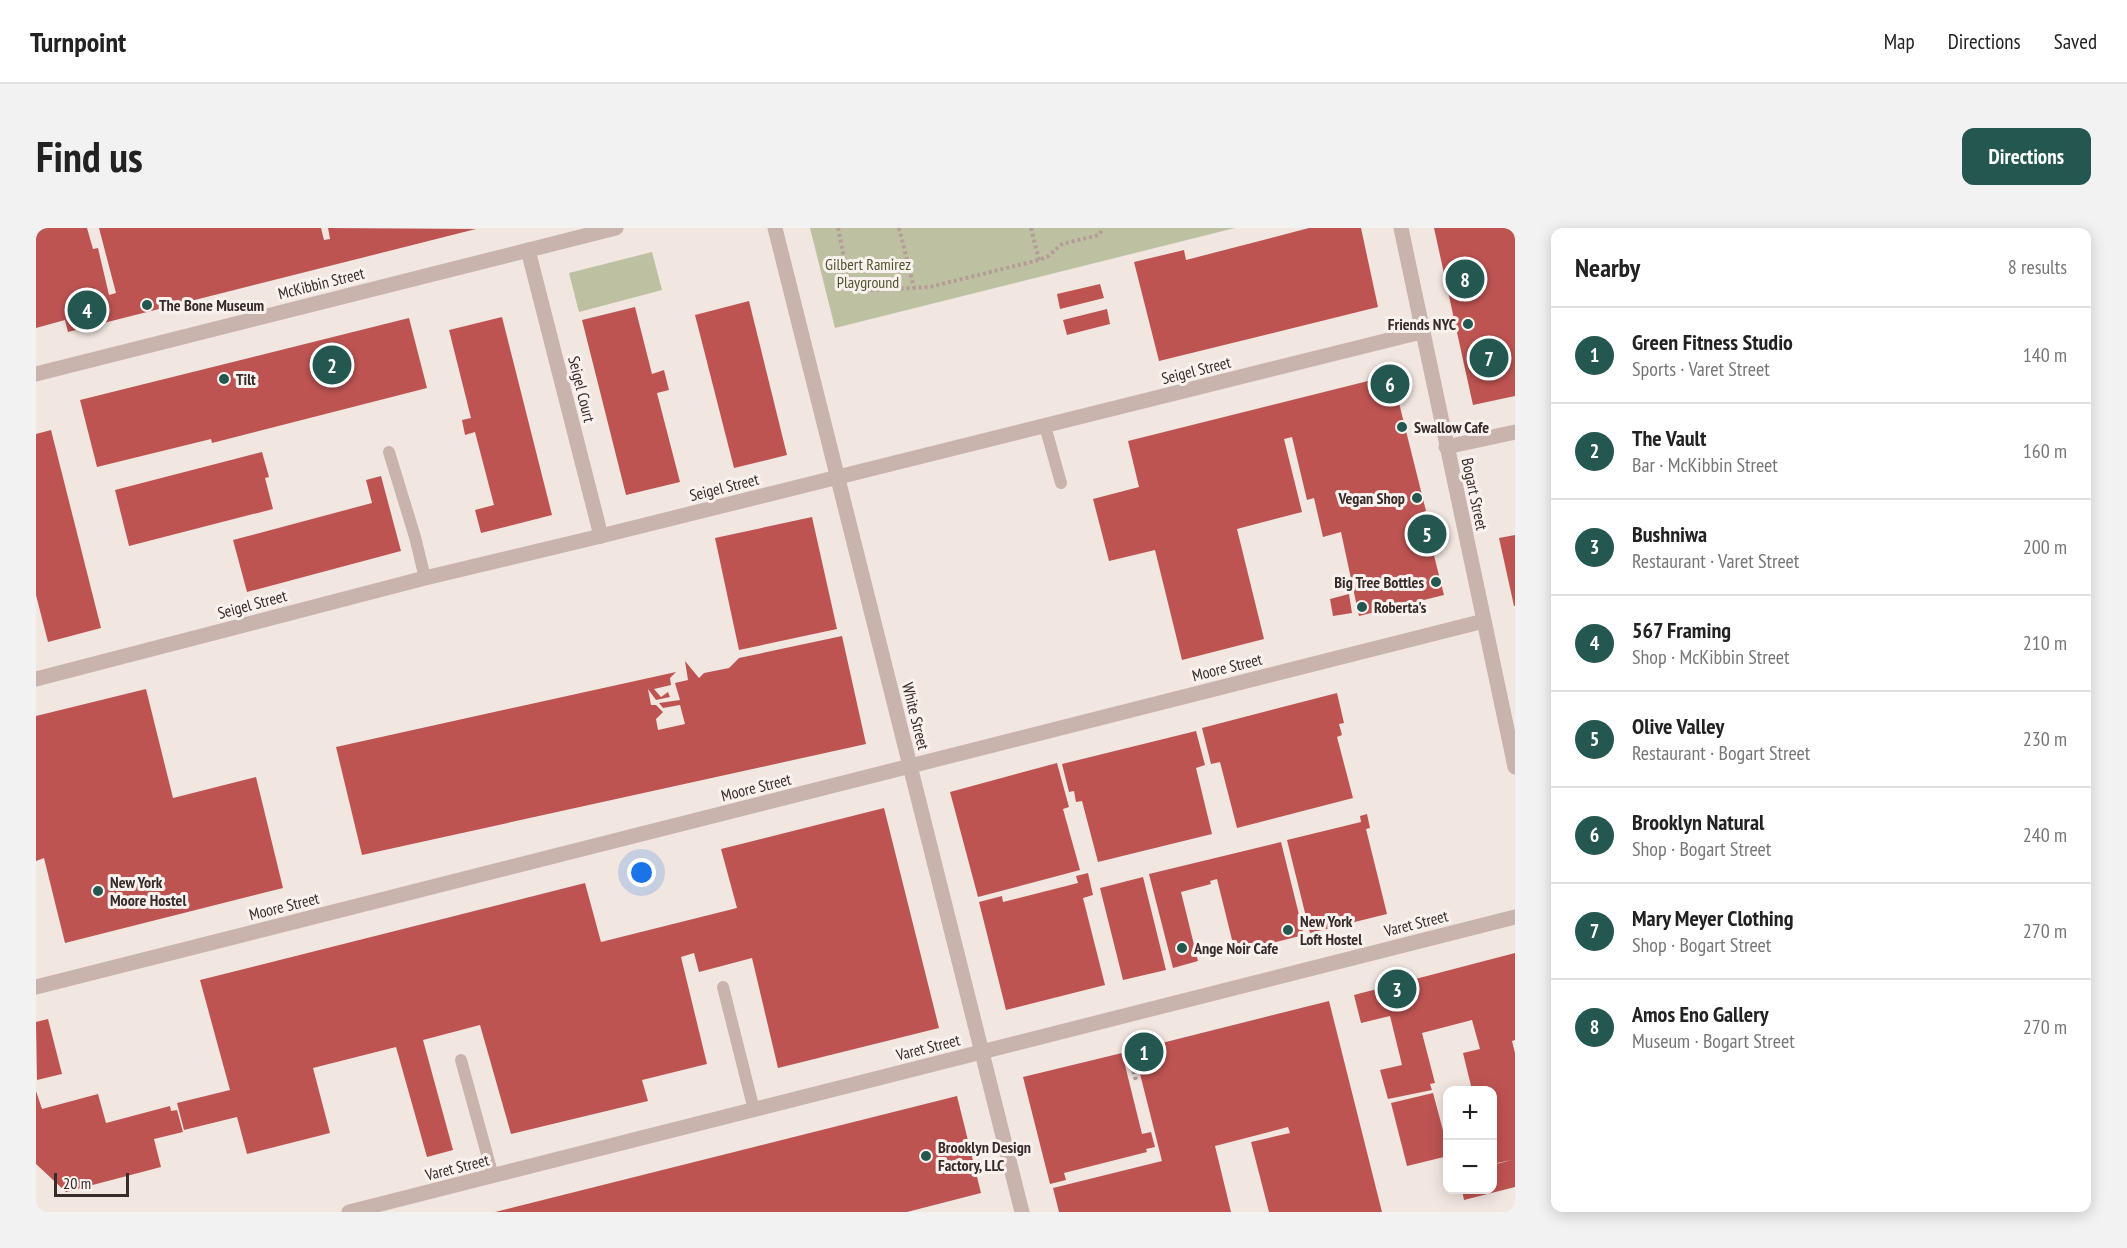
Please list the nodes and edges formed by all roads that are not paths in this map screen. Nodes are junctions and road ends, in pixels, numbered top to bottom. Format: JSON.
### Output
{"nodes":[{"id":1,"x":616,"y":228,"type":"edge"},
{"id":2,"x":775,"y":228,"type":"edge"},
{"id":3,"x":1401,"y":228,"type":"edge"},
{"id":4,"x":528,"y":250,"type":"junction"},
{"id":5,"x":1422,"y":333,"type":"junction"},
{"id":6,"x":36,"y":374,"type":"edge"},
{"id":7,"x":1045,"y":426,"type":"junction"},
{"id":8,"x":1515,"y":432,"type":"edge"},
{"id":9,"x":1446,"y":447,"type":"junction"},
{"id":10,"x":389,"y":452,"type":"dead end"},
{"id":11,"x":837,"y":478,"type":"junction"},
{"id":12,"x":1061,"y":483,"type":"dead end"},
{"id":13,"x":601,"y":536,"type":"junction"},
{"id":14,"x":425,"y":578,"type":"junction"},
{"id":15,"x":1484,"y":621,"type":"junction"},
{"id":16,"x":36,"y":679,"type":"edge"},
{"id":17,"x":1512,"y":733,"type":"edge"},
{"id":18,"x":910,"y":766,"type":"junction"},
{"id":19,"x":1515,"y":767,"type":"edge"},
{"id":20,"x":1515,"y":917,"type":"edge"},
{"id":21,"x":36,"y":987,"type":"edge"},
{"id":22,"x":723,"y":987,"type":"dead end"},
{"id":23,"x":982,"y":1052,"type":"junction"},
{"id":24,"x":461,"y":1060,"type":"dead end"},
{"id":25,"x":754,"y":1110,"type":"junction"},
{"id":26,"x":493,"y":1176,"type":"junction"},
{"id":27,"x":349,"y":1212,"type":"edge"},
{"id":28,"x":1022,"y":1212,"type":"edge"}],
"edges":[{"from":1,"to":4,"type":"street","name":"McKibbin Street"},
{"from":2,"to":11,"type":"street","name":"White Street"},
{"from":3,"to":5,"type":"street","name":"Bogart Street"},
{"from":4,"to":6,"type":"street","name":"McKibbin Street"},
{"from":4,"to":13,"type":"street","name":"Seigel Court"},
{"from":5,"to":7,"type":"street","name":"Seigel Street"},
{"from":5,"to":9,"type":"street","name":"Bogart Street"},
{"from":7,"to":11,"type":"street","name":"Seigel Street"},
{"from":7,"to":12,"type":"lane"},
{"from":8,"to":9,"type":"street"},
{"from":9,"to":15,"type":"street","name":"Bogart Street"},
{"from":10,"to":14,"type":"lane"},
{"from":11,"to":13,"type":"street","name":"Seigel Street"},
{"from":11,"to":18,"type":"street","name":"White Street"},
{"from":13,"to":14,"type":"street","name":"Seigel Street"},
{"from":14,"to":16,"type":"street","name":"Seigel Street"},
{"from":15,"to":17,"type":"street","name":"Bogart Street"},
{"from":15,"to":18,"type":"street","name":"Moore Street"},
{"from":17,"to":19,"type":"street","name":"Bogart Street"},
{"from":18,"to":21,"type":"street","name":"Moore Street"},
{"from":18,"to":23,"type":"street","name":"White Street"},
{"from":20,"to":23,"type":"street","name":"Varet Street"},
{"from":22,"to":25,"type":"lane"},
{"from":23,"to":25,"type":"street","name":"Varet Street"},
{"from":23,"to":28,"type":"street","name":"White Street"},
{"from":24,"to":26,"type":"lane"},
{"from":25,"to":26,"type":"street","name":"Varet Street"},
{"from":26,"to":27,"type":"street","name":"Varet Street"}]}
